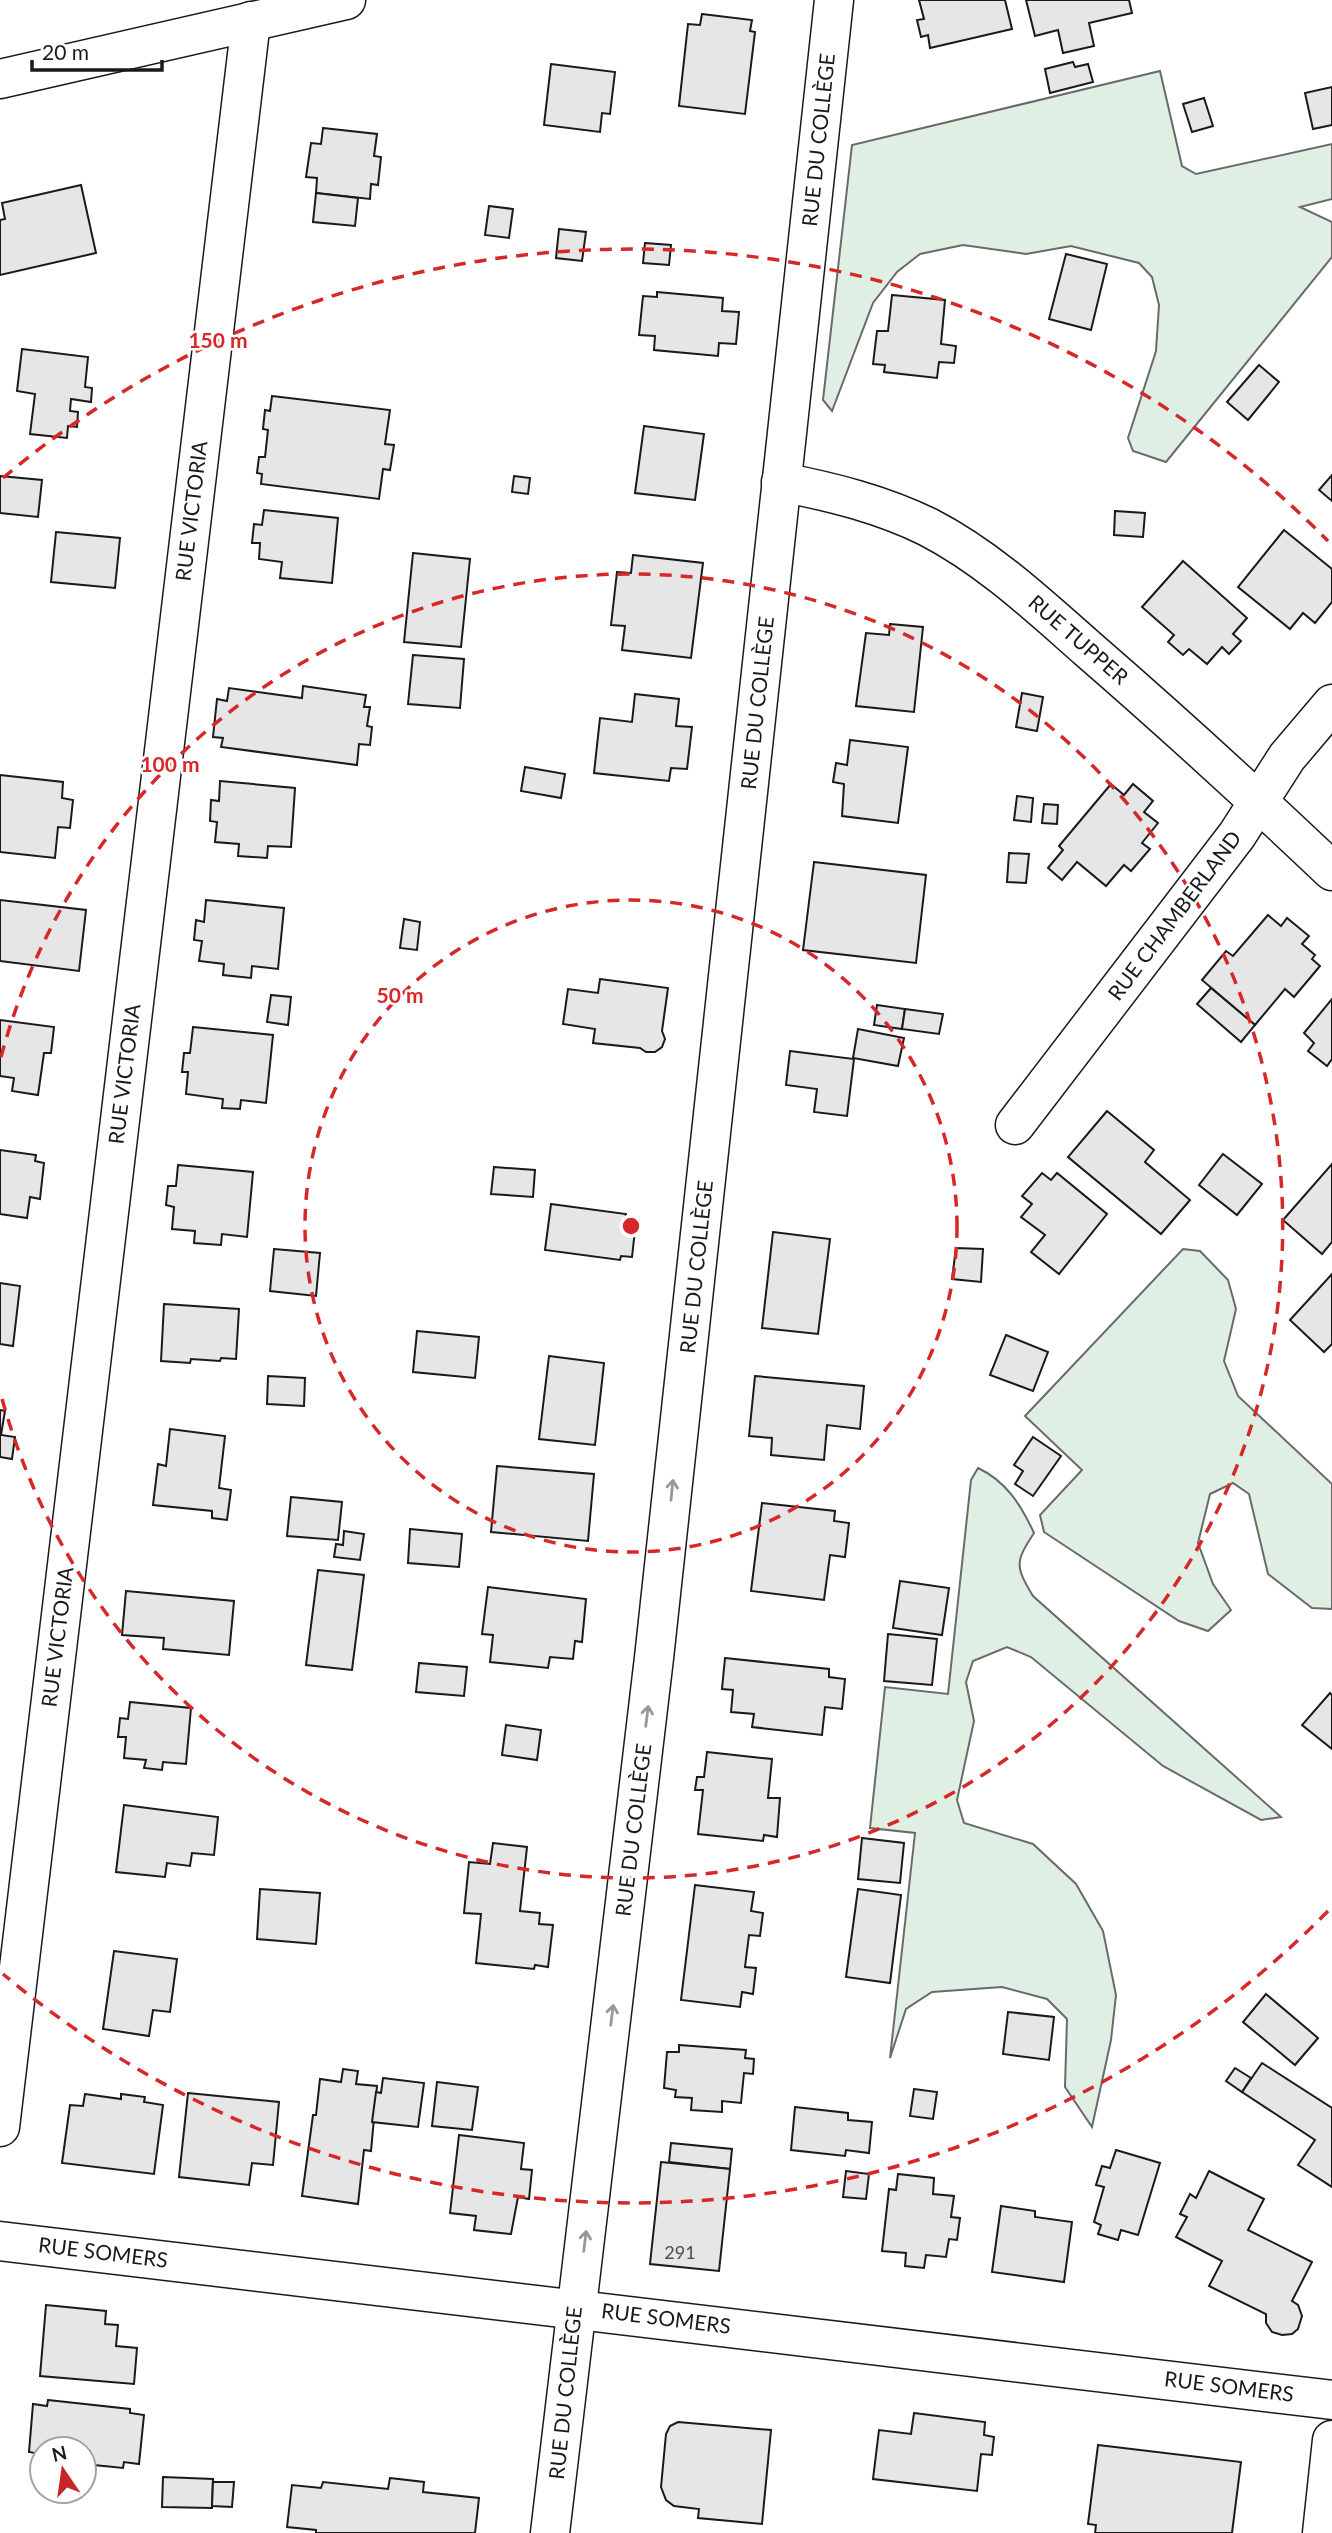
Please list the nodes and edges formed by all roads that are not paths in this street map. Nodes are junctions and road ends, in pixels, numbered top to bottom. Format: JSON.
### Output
{"nodes":[{"id":1,"x":346,"y":0,"type":"edge"},
{"id":2,"x":834,"y":0,"type":"edge"},
{"id":3,"x":251,"y":21,"type":"junction"},
{"id":4,"x":0,"y":79,"type":"edge"},
{"id":5,"x":781,"y":482,"type":"junction"},
{"id":6,"x":1332,"y":704,"type":"edge"},
{"id":7,"x":1259,"y":804,"type":"junction"},
{"id":8,"x":1332,"y":870,"type":"edge"},
{"id":9,"x":1015,"y":1125,"type":"dead end"},
{"id":10,"x":0,"y":2127,"type":"edge"},
{"id":11,"x":0,"y":2241,"type":"edge"},
{"id":12,"x":575,"y":2308,"type":"junction"},
{"id":13,"x":1332,"y":2400,"type":"edge"},
{"id":14,"x":1332,"y":2440,"type":"edge"},
{"id":15,"x":550,"y":2533,"type":"edge"},
{"id":16,"x":1322,"y":2533,"type":"edge"}],
"edges":[{"from":1,"to":3,"type":"street"},
{"from":2,"to":5,"type":"street","name":"RUE DU COLLÈGE"},
{"from":3,"to":4,"type":"street"},
{"from":3,"to":10,"type":"street","name":"RUE VICTORIA"},
{"from":5,"to":7,"type":"street","name":"RUE TUPPER"},
{"from":12,"to":5,"type":"street","name":"RUE DU COLLÈGE","one_way":true},
{"from":6,"to":7,"type":"street","name":"RUE CHAMBERLAND"},
{"from":7,"to":8,"type":"street","name":"RUE TUPPER"},
{"from":7,"to":9,"type":"street","name":"RUE CHAMBERLAND"},
{"from":11,"to":12,"type":"street","name":"RUE SOMERS"},
{"from":12,"to":13,"type":"street","name":"RUE SOMERS"},
{"from":12,"to":15,"type":"street","name":"RUE DU COLLÈGE"},
{"from":14,"to":16,"type":"street"}]}
